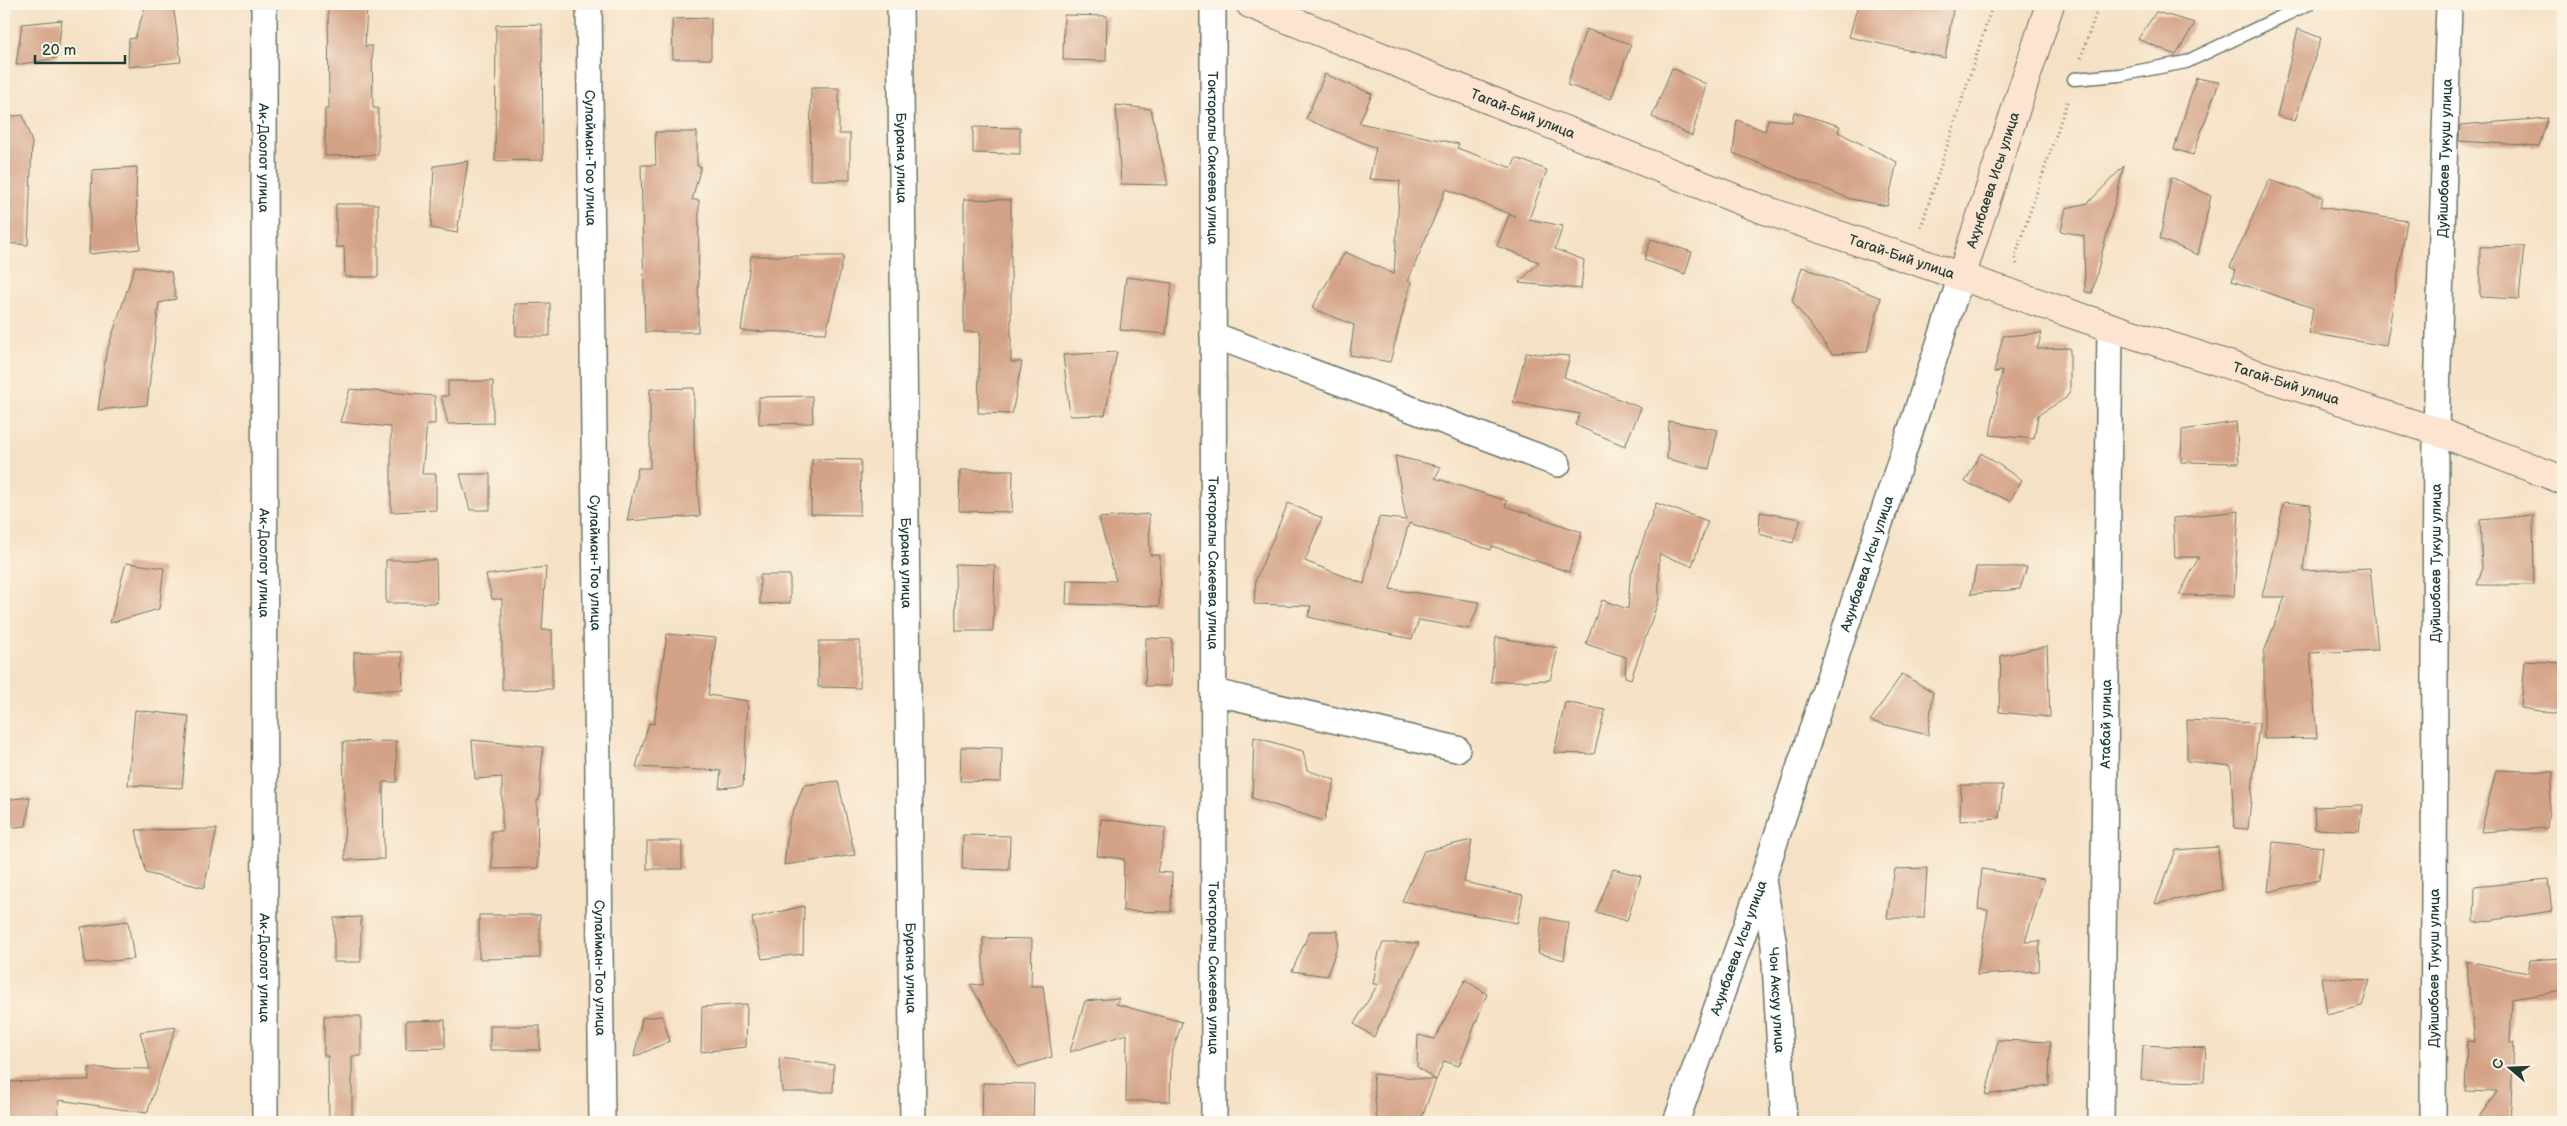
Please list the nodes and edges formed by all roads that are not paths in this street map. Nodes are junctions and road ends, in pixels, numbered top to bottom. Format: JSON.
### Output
{"nodes":[{"id":1,"x":264,"y":4,"type":"edge"},
{"id":2,"x":590,"y":4,"type":"edge"},
{"id":3,"x":900,"y":4,"type":"edge"},
{"id":4,"x":1213,"y":4,"type":"edge"},
{"id":5,"x":1250,"y":4,"type":"edge"},
{"id":6,"x":2050,"y":4,"type":"edge"},
{"id":7,"x":2308,"y":4,"type":"edge"},
{"id":8,"x":2449,"y":4,"type":"edge"},
{"id":9,"x":2074,"y":79,"type":"road end"},
{"id":10,"x":1961,"y":277,"type":"junction"},
{"id":11,"x":2110,"y":328,"type":"junction"},
{"id":12,"x":1213,"y":335,"type":"junction"},
{"id":13,"x":2436,"y":431,"type":"junction"},
{"id":14,"x":1558,"y":464,"type":"dead end"},
{"id":15,"x":2563,"y":480,"type":"edge"},
{"id":16,"x":1214,"y":692,"type":"junction"},
{"id":17,"x":1457,"y":749,"type":"dead end"},
{"id":18,"x":1763,"y":878,"type":"junction"},
{"id":19,"x":265,"y":1122,"type":"edge"},
{"id":20,"x":602,"y":1122,"type":"edge"},
{"id":21,"x":913,"y":1122,"type":"edge"},
{"id":22,"x":1214,"y":1122,"type":"edge"},
{"id":23,"x":1676,"y":1122,"type":"edge"},
{"id":24,"x":1784,"y":1122,"type":"edge"},
{"id":25,"x":2100,"y":1122,"type":"edge"},
{"id":26,"x":2433,"y":1122,"type":"edge"}],
"edges":[{"from":1,"to":19,"type":"street","name":"Ак-Доолот улица"},
{"from":2,"to":20,"type":"street","name":"Сулайман-Тоо улица"},
{"from":3,"to":21,"type":"street","name":"Бурана улица"},
{"from":4,"to":12,"type":"street","name":"Токторалы Сакеева улица"},
{"from":5,"to":10,"type":"street","name":"Тагай-Бий улица"},
{"from":6,"to":10,"type":"street","name":"Ахунбаева Исы улица"},
{"from":7,"to":9,"type":"lane"},
{"from":8,"to":13,"type":"street","name":"Дуйшобаев Тукуш улица"},
{"from":10,"to":11,"type":"street","name":"Тагай-Бий улица"},
{"from":10,"to":18,"type":"street","name":"Ахунбаева Исы улица"},
{"from":11,"to":13,"type":"street","name":"Тагай-Бий улица"},
{"from":11,"to":25,"type":"street","name":"Атабай улица"},
{"from":12,"to":14,"type":"street"},
{"from":12,"to":16,"type":"street","name":"Токторалы Сакеева улица"},
{"from":13,"to":15,"type":"street","name":"Тагай-Бий улица"},
{"from":13,"to":26,"type":"street","name":"Дуйшобаев Тукуш улица"},
{"from":16,"to":17,"type":"street"},
{"from":16,"to":22,"type":"street","name":"Токторалы Сакеева улица"},
{"from":18,"to":23,"type":"street","name":"Ахунбаева Исы улица"},
{"from":18,"to":24,"type":"street","name":"Чон Аксуу улица"}]}
